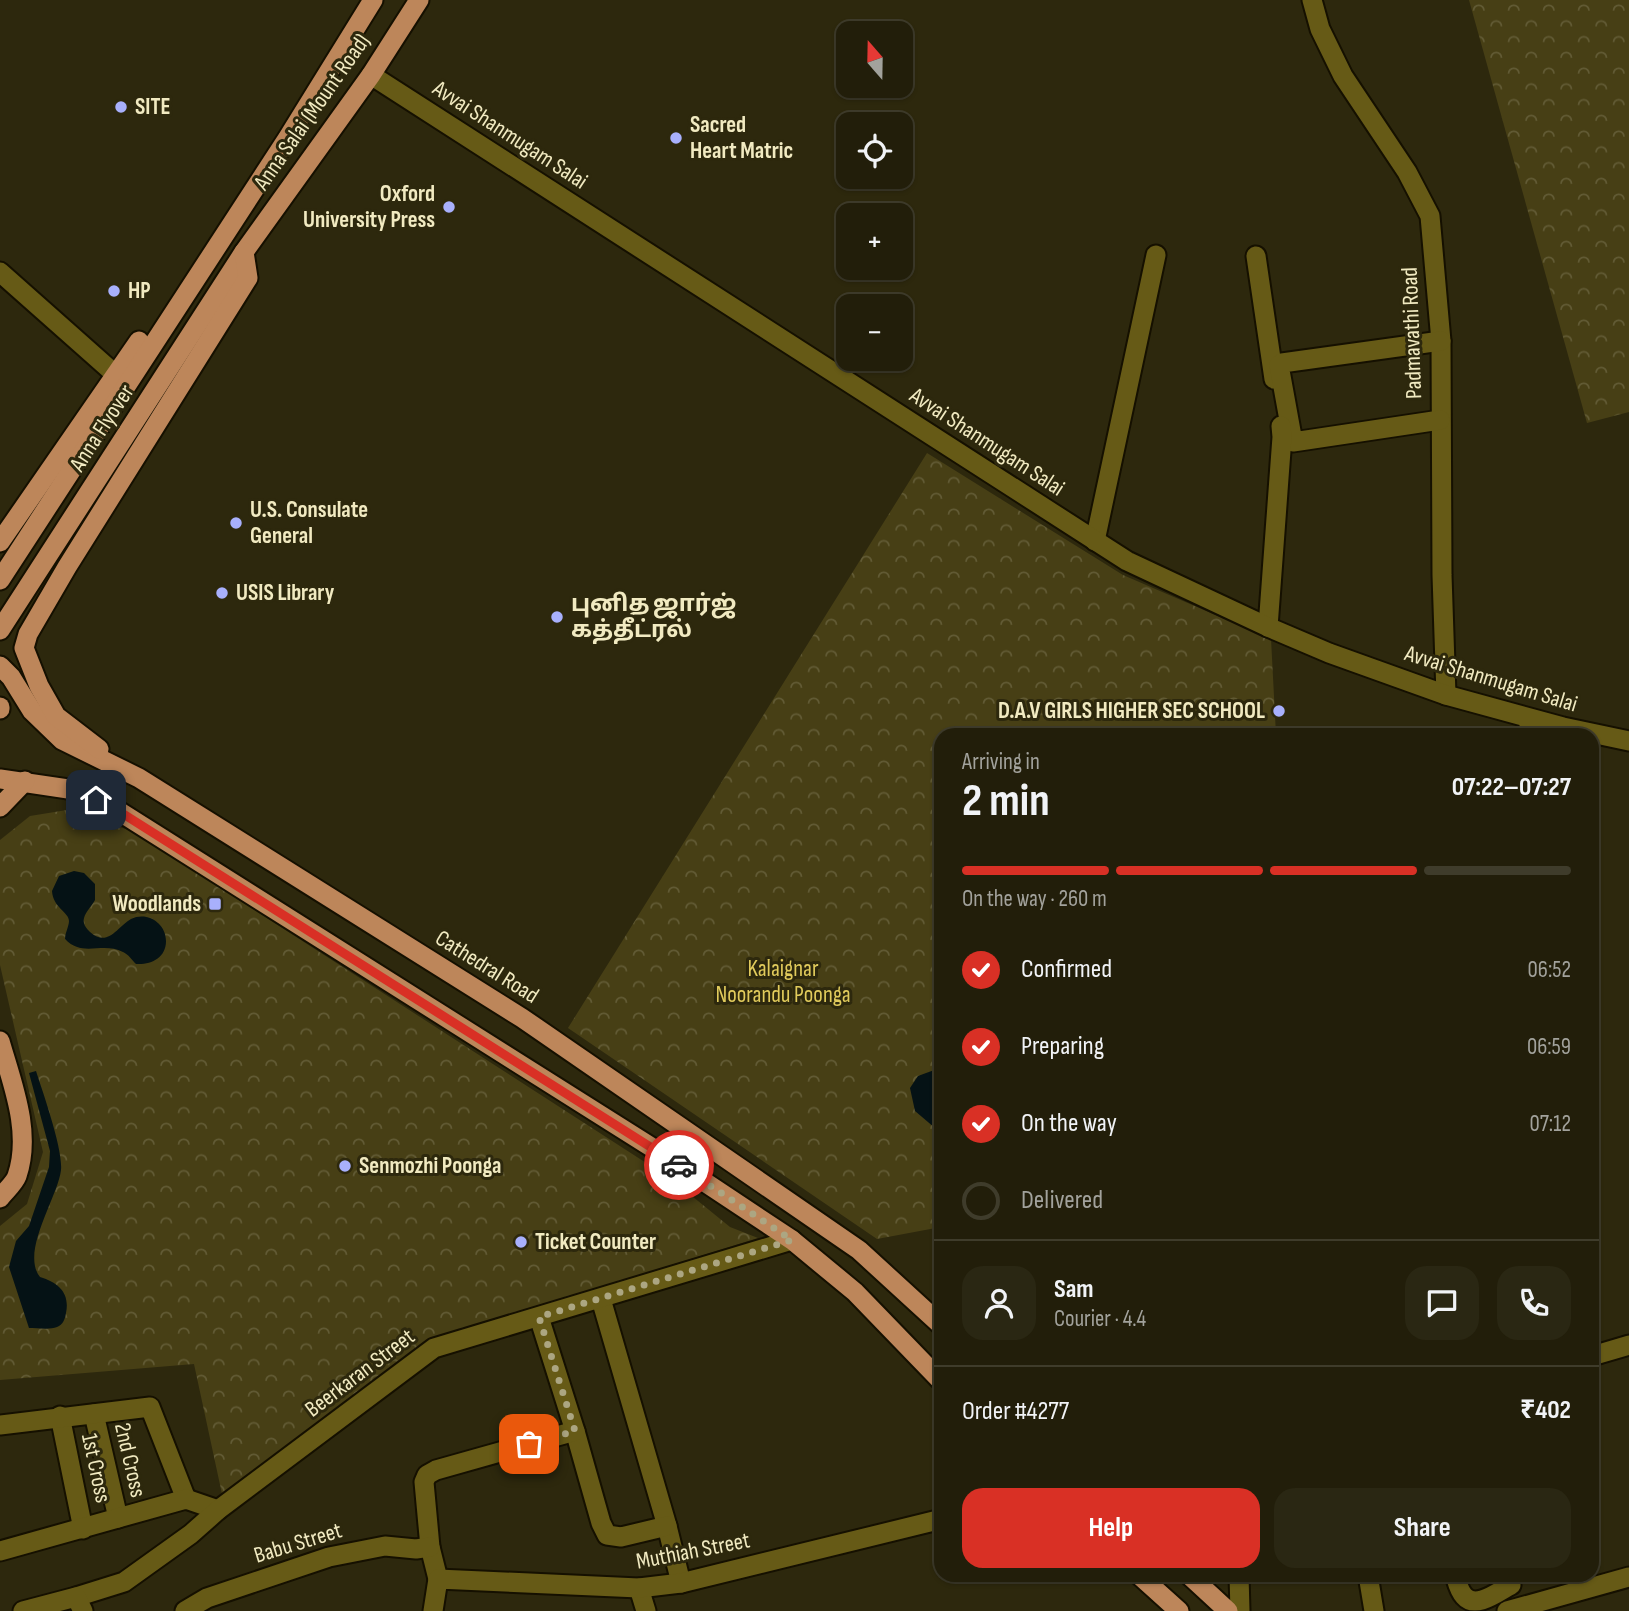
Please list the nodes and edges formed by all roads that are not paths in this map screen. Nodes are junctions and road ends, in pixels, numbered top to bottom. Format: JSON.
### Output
{"nodes":[{"id":1,"x":373,"y":0,"type":"edge"},
{"id":2,"x":419,"y":0,"type":"edge"},
{"id":3,"x":1312,"y":0,"type":"edge"},
{"id":4,"x":370,"y":75,"type":"junction"},
{"id":5,"x":223,"y":234,"type":"junction"},
{"id":6,"x":244,"y":252,"type":"junction"},
{"id":7,"x":1156,"y":255,"type":"dead end"},
{"id":8,"x":1256,"y":256,"type":"dead end"},
{"id":9,"x":0,"y":272,"type":"edge"},
{"id":10,"x":1441,"y":341,"type":"junction"},
{"id":11,"x":117,"y":375,"type":"junction"},
{"id":12,"x":1440,"y":420,"type":"junction"},
{"id":13,"x":1095,"y":541,"type":"junction"},
{"id":14,"x":0,"y":542,"type":"edge"},
{"id":15,"x":0,"y":580,"type":"edge"},
{"id":16,"x":1268,"y":627,"type":"junction"},
{"id":17,"x":0,"y":631,"type":"edge"},
{"id":18,"x":24,"y":648,"type":"junction"},
{"id":19,"x":0,"y":666,"type":"edge"},
{"id":20,"x":1446,"y":695,"type":"junction"},
{"id":21,"x":1530,"y":727,"type":"edge"},
{"id":22,"x":1599,"y":737,"type":"edge"},
{"id":23,"x":1629,"y":741,"type":"edge"},
{"id":24,"x":134,"y":775,"type":"junction"},
{"id":25,"x":0,"y":779,"type":"edge"},
{"id":26,"x":25,"y":781,"type":"junction"},
{"id":27,"x":0,"y":807,"type":"edge"},
{"id":28,"x":0,"y":1041,"type":"edge"},
{"id":29,"x":0,"y":1198,"type":"edge"},
{"id":30,"x":792,"y":1240,"type":"junction"},
{"id":31,"x":601,"y":1299,"type":"junction"},
{"id":32,"x":539,"y":1317,"type":"junction"},
{"id":33,"x":934,"y":1319,"type":"edge"},
{"id":34,"x":1629,"y":1345,"type":"edge"},
{"id":35,"x":1599,"y":1354,"type":"edge"},
{"id":36,"x":934,"y":1374,"type":"edge"},
{"id":37,"x":94,"y":1414,"type":"junction"},
{"id":38,"x":60,"y":1416,"type":"junction"},
{"id":39,"x":0,"y":1425,"type":"edge"},
{"id":40,"x":575,"y":1431,"type":"junction"},
{"id":41,"x":186,"y":1499,"type":"junction"},
{"id":42,"x":218,"y":1510,"type":"junction"},
{"id":43,"x":118,"y":1518,"type":"junction"},
{"id":44,"x":934,"y":1521,"type":"edge"},
{"id":45,"x":667,"y":1526,"type":"junction"},
{"id":46,"x":83,"y":1529,"type":"junction"},
{"id":47,"x":430,"y":1546,"type":"junction"},
{"id":48,"x":0,"y":1551,"type":"edge"},
{"id":49,"x":1629,"y":1577,"type":"edge"},
{"id":50,"x":438,"y":1579,"type":"junction"},
{"id":51,"x":1147,"y":1582,"type":"edge"},
{"id":52,"x":1197,"y":1582,"type":"edge"},
{"id":53,"x":1239,"y":1582,"type":"edge"},
{"id":54,"x":1369,"y":1582,"type":"edge"},
{"id":55,"x":1457,"y":1582,"type":"edge"},
{"id":56,"x":1506,"y":1582,"type":"edge"},
{"id":57,"x":1509,"y":1582,"type":"edge"},
{"id":58,"x":681,"y":1583,"type":"junction"},
{"id":59,"x":639,"y":1588,"type":"junction"},
{"id":60,"x":80,"y":1604,"type":"edge"},
{"id":61,"x":209,"y":1604,"type":"edge"},
{"id":62,"x":1512,"y":1609,"type":"edge"},
{"id":63,"x":23,"y":1611,"type":"edge"},
{"id":64,"x":184,"y":1611,"type":"edge"},
{"id":65,"x":433,"y":1611,"type":"edge"},
{"id":66,"x":646,"y":1611,"type":"edge"},
{"id":67,"x":1179,"y":1611,"type":"edge"},
{"id":68,"x":1228,"y":1611,"type":"edge"},
{"id":69,"x":1240,"y":1611,"type":"edge"},
{"id":70,"x":1374,"y":1611,"type":"edge"}],
"edges":[{"from":1,"to":5,"type":"main road","name":"Anna Salai (Mount Road)"},
{"from":2,"to":4,"type":"main road","name":"Anna Salai (Mount Road)"},
{"from":3,"to":10,"type":"street","name":"Padmavathi Road"},
{"from":4,"to":6,"type":"main road","name":"Anna Salai (Mount Road)"},
{"from":4,"to":13,"type":"street","name":"Avvai Shanmugam Salai"},
{"from":5,"to":11,"type":"main road"},
{"from":5,"to":15,"type":"main road","name":"Anna Flyover"},
{"from":6,"to":17,"type":"main road","name":"Anna Flyover"},
{"from":6,"to":18,"type":"main road"},
{"from":7,"to":13,"type":"street"},
{"from":8,"to":16,"type":"street"},
{"from":9,"to":11,"type":"street"},
{"from":10,"to":12,"type":"street","name":"Padmavathi Road"},
{"from":10,"to":12,"type":"street"},
{"from":11,"to":14,"type":"main road"},
{"from":12,"to":20,"type":"street","name":"Padmavathi Road"},
{"from":13,"to":16,"type":"street","name":"Avvai Shanmugam Salai"},
{"from":16,"to":20,"type":"street","name":"Avvai Shanmugam Salai"},
{"from":17,"to":18,"type":"main road"},
{"from":18,"to":24,"type":"main road"},
{"from":19,"to":24,"type":"main road","name":"Cathedral Road"},
{"from":20,"to":21,"type":"street","name":"Avvai Shanmugam Salai"},
{"from":22,"to":23,"type":"street","name":"Avvai Shanmugam Salai"},
{"from":24,"to":33,"type":"main road","name":"Cathedral Road"},
{"from":25,"to":26,"type":"main road"},
{"from":26,"to":27,"type":"main road"},
{"from":26,"to":30,"type":"main road"},
{"from":28,"to":29,"type":"main road"},
{"from":30,"to":31,"type":"street","name":"Beerkaran Street"},
{"from":30,"to":36,"type":"main road"},
{"from":31,"to":32,"type":"street","name":"Beerkaran Street"},
{"from":31,"to":45,"type":"street"},
{"from":32,"to":40,"type":"street"},
{"from":32,"to":42,"type":"street","name":"Beerkaran Street"},
{"from":34,"to":35,"type":"street"},
{"from":37,"to":38,"type":"street"},
{"from":37,"to":41,"type":"street"},
{"from":37,"to":43,"type":"street","name":"2nd Cross"},
{"from":38,"to":39,"type":"street"},
{"from":38,"to":46,"type":"street","name":"1st Cross"},
{"from":40,"to":45,"type":"street"},
{"from":40,"to":47,"type":"street"},
{"from":41,"to":42,"type":"street"},
{"from":41,"to":43,"type":"street"},
{"from":42,"to":60,"type":"street","name":"Beerkaran Street"},
{"from":43,"to":46,"type":"street"},
{"from":44,"to":58,"type":"street","name":"Muthiah Street"},
{"from":45,"to":58,"type":"street"},
{"from":46,"to":48,"type":"street"},
{"from":47,"to":50,"type":"street"},
{"from":47,"to":61,"type":"street","name":"Babu Street"},
{"from":49,"to":62,"type":"street"},
{"from":50,"to":59,"type":"street","name":"Muthiah Street"},
{"from":50,"to":65,"type":"street"},
{"from":51,"to":67,"type":"main road"},
{"from":52,"to":68,"type":"main road"},
{"from":53,"to":69,"type":"street"},
{"from":54,"to":70,"type":"street"},
{"from":55,"to":56,"type":"street"},
{"from":57,"to":62,"type":"street"},
{"from":58,"to":59,"type":"street","name":"Muthiah Street"},
{"from":59,"to":66,"type":"street"},
{"from":60,"to":63,"type":"street"},
{"from":61,"to":64,"type":"street","name":"Babu Street"}]}
